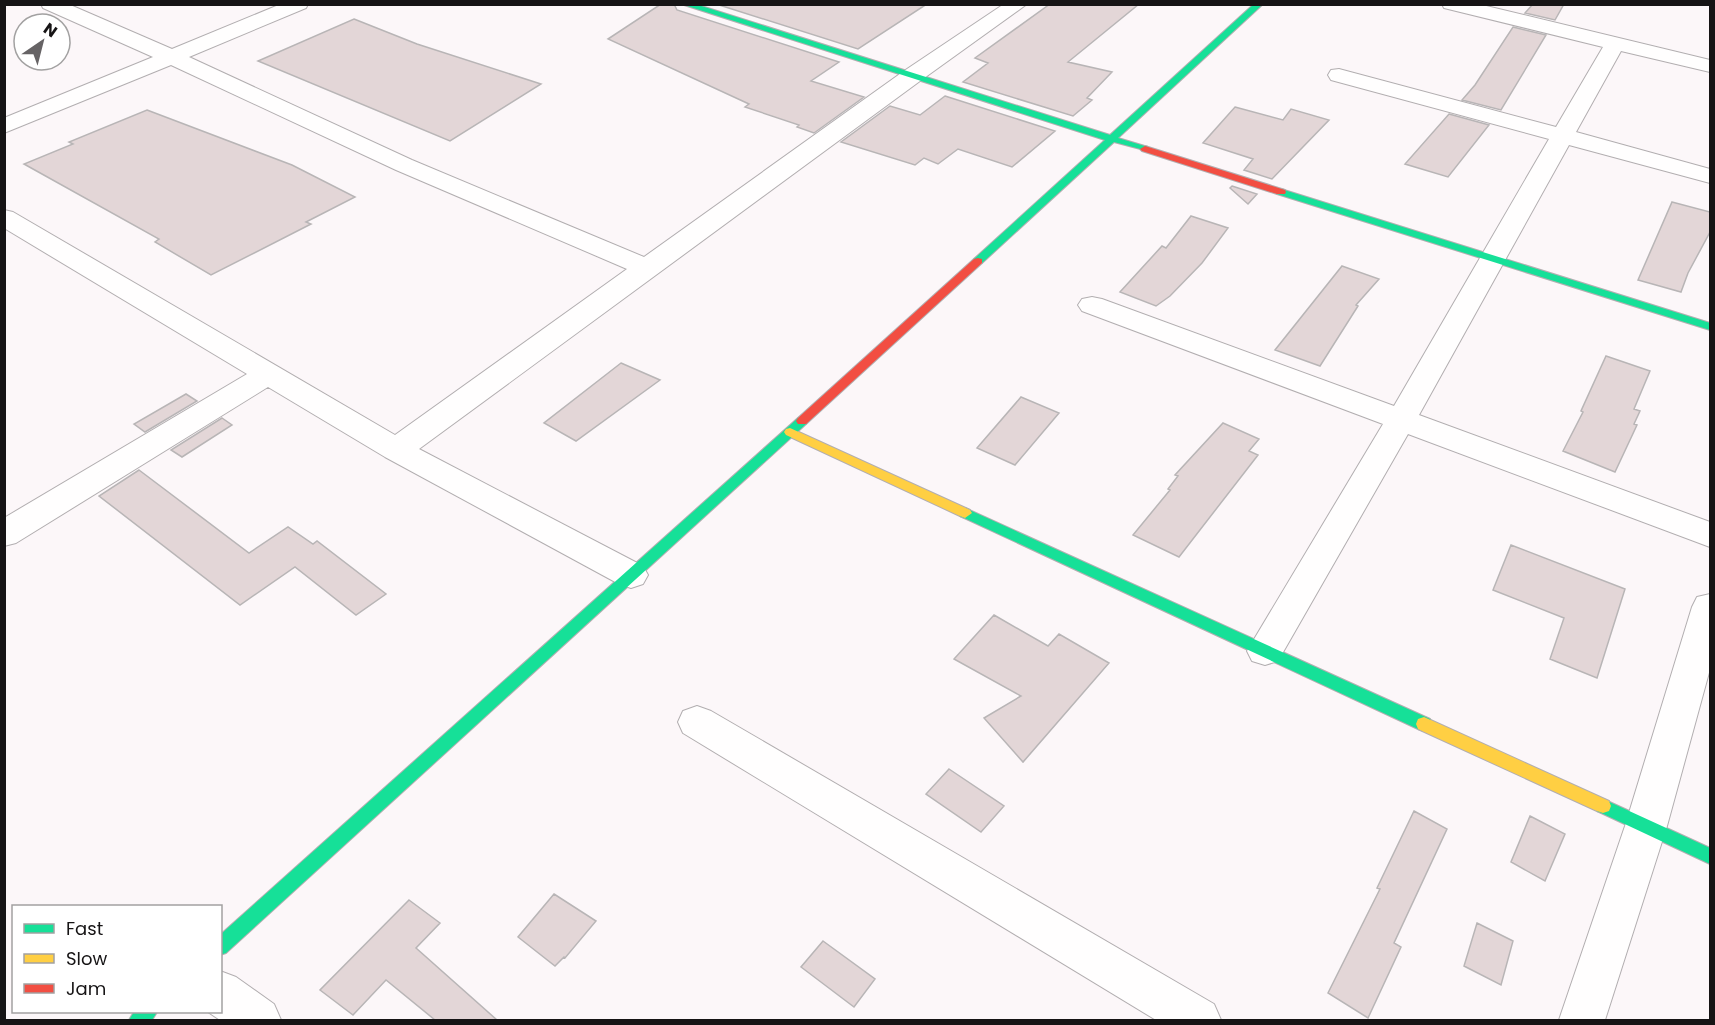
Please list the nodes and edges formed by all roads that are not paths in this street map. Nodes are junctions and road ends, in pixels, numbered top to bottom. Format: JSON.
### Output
{"nodes":[{"id":1,"x":50,"y":4,"type":"edge"},
{"id":2,"x":299,"y":4,"type":"edge"},
{"id":3,"x":685,"y":4,"type":"edge"},
{"id":4,"x":1018,"y":4,"type":"edge"},
{"id":5,"x":1259,"y":4,"type":"edge"},
{"id":6,"x":1451,"y":4,"type":"edge"},
{"id":7,"x":1615,"y":44,"type":"junction"},
{"id":8,"x":172,"y":57,"type":"junction"},
{"id":9,"x":1710,"y":66,"type":"edge"},
{"id":10,"x":1339,"y":75,"type":"dead end"},
{"id":11,"x":912,"y":76,"type":"junction"},
{"id":12,"x":4,"y":126,"type":"edge"},
{"id":13,"x":1561,"y":135,"type":"junction"},
{"id":14,"x":1111,"y":140,"type":"junction"},
{"id":15,"x":1710,"y":176,"type":"edge"},
{"id":16,"x":4,"y":217,"type":"edge"},
{"id":17,"x":1492,"y":259,"type":"junction"},
{"id":18,"x":647,"y":268,"type":"junction"},
{"id":19,"x":1092,"y":305,"type":"dead end"},
{"id":20,"x":1710,"y":327,"type":"edge"},
{"id":21,"x":269,"y":374,"type":"junction"},
{"id":22,"x":1401,"y":420,"type":"junction"},
{"id":23,"x":790,"y":432,"type":"junction"},
{"id":24,"x":396,"y":450,"type":"junction"},
{"id":25,"x":4,"y":534,"type":"edge"},
{"id":26,"x":1710,"y":535,"type":"edge"},
{"id":27,"x":631,"y":575,"type":"junction"},
{"id":28,"x":1710,"y":607,"type":"edge"},
{"id":29,"x":1265,"y":651,"type":"junction"},
{"id":30,"x":697,"y":722,"type":"dead end"},
{"id":31,"x":1646,"y":826,"type":"junction"},
{"id":32,"x":1710,"y":856,"type":"edge"},
{"id":33,"x":222,"y":944,"type":"edge"},
{"id":34,"x":222,"y":994,"type":"edge"},
{"id":35,"x":258,"y":1020,"type":"edge"},
{"id":36,"x":1198,"y":1020,"type":"edge"},
{"id":37,"x":1582,"y":1020,"type":"edge"}],
"edges":[{"from":1,"to":8,"type":"street"},
{"from":2,"to":8,"type":"street"},
{"from":3,"to":11,"type":"street"},
{"from":4,"to":11,"type":"street"},
{"from":5,"to":14,"type":"street"},
{"from":6,"to":7,"type":"street"},
{"from":7,"to":9,"type":"street"},
{"from":7,"to":13,"type":"street"},
{"from":8,"to":12,"type":"street"},
{"from":8,"to":18,"type":"street"},
{"from":10,"to":13,"type":"street"},
{"from":11,"to":14,"type":"street"},
{"from":11,"to":18,"type":"street"},
{"from":13,"to":15,"type":"street"},
{"from":13,"to":17,"type":"street"},
{"from":14,"to":17,"type":"street"},
{"from":14,"to":23,"type":"street"},
{"from":16,"to":21,"type":"street"},
{"from":17,"to":20,"type":"street"},
{"from":17,"to":22,"type":"street"},
{"from":18,"to":24,"type":"street"},
{"from":19,"to":22,"type":"street"},
{"from":21,"to":24,"type":"street"},
{"from":21,"to":25,"type":"street"},
{"from":22,"to":26,"type":"street"},
{"from":22,"to":29,"type":"street"},
{"from":23,"to":27,"type":"street"},
{"from":23,"to":29,"type":"street"},
{"from":24,"to":27,"type":"street"},
{"from":27,"to":33,"type":"street"},
{"from":28,"to":31,"type":"street"},
{"from":29,"to":31,"type":"street"},
{"from":30,"to":36,"type":"street"},
{"from":31,"to":32,"type":"street"},
{"from":31,"to":37,"type":"street"},
{"from":34,"to":35,"type":"street"}]}
